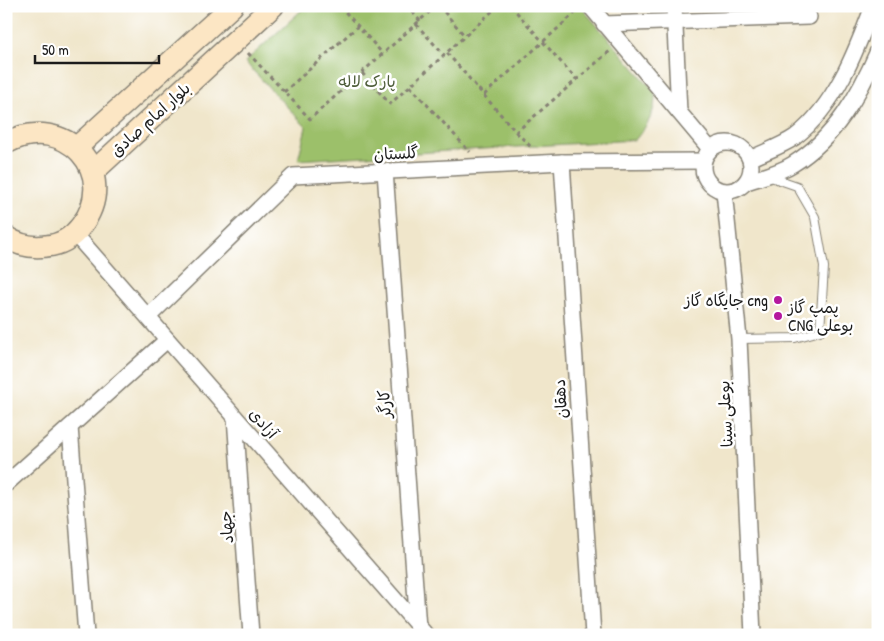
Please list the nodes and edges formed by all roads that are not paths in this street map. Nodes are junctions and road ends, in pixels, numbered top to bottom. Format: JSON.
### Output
{"nodes":[{"id":1,"x":232,"y":6,"type":"edge"},
{"id":2,"x":273,"y":6,"type":"edge"},
{"id":3,"x":590,"y":6,"type":"edge"},
{"id":4,"x":873,"y":6,"type":"edge"},
{"id":5,"x":674,"y":14,"type":"edge"},
{"id":6,"x":809,"y":17,"type":"dead end"},
{"id":7,"x":604,"y":24,"type":"junction"},
{"id":8,"x":878,"y":52,"type":"edge"},
{"id":9,"x":679,"y":112,"type":"junction"},
{"id":10,"x":6,"y":143,"type":"edge"},
{"id":11,"x":76,"y":148,"type":"junction"},
{"id":12,"x":707,"y":155,"type":"junction"},
{"id":13,"x":750,"y":159,"type":"junction"},
{"id":14,"x":562,"y":162,"type":"junction"},
{"id":15,"x":385,"y":171,"type":"junction"},
{"id":16,"x":93,"y":172,"type":"junction"},
{"id":17,"x":765,"y":175,"type":"junction"},
{"id":18,"x":746,"y":182,"type":"junction"},
{"id":19,"x":724,"y":191,"type":"junction"},
{"id":20,"x":75,"y":234,"type":"junction"},
{"id":21,"x":6,"y":237,"type":"edge"},
{"id":22,"x":148,"y":317,"type":"junction"},
{"id":23,"x":739,"y":339,"type":"junction"},
{"id":24,"x":167,"y":340,"type":"junction"},
{"id":25,"x":235,"y":417,"type":"junction"},
{"id":26,"x":70,"y":427,"type":"junction"},
{"id":27,"x":6,"y":484,"type":"edge"},
{"id":28,"x":421,"y":632,"type":"edge"},
{"id":29,"x":86,"y":635,"type":"edge"},
{"id":30,"x":251,"y":635,"type":"edge"},
{"id":31,"x":593,"y":635,"type":"edge"},
{"id":32,"x":754,"y":635,"type":"edge"}],
"edges":[{"from":1,"to":11,"type":"street","name":"بلوار امام صادق"},
{"from":2,"to":16,"type":"street","name":"بلوار امام صادق"},
{"from":3,"to":7,"type":"street"},
{"from":4,"to":13,"type":"street"},
{"from":5,"to":6,"type":"street"},
{"from":5,"to":7,"type":"street"},
{"from":5,"to":9,"type":"street"},
{"from":7,"to":9,"type":"street"},
{"from":8,"to":17,"type":"street"},
{"from":9,"to":12,"type":"street"},
{"from":10,"to":11,"type":"street"},
{"from":11,"to":16,"type":"street"},
{"from":12,"to":13,"type":"street"},
{"from":12,"to":14,"type":"street","name":"گلستان"},
{"from":12,"to":19,"type":"street"},
{"from":13,"to":18,"type":"street"},
{"from":14,"to":15,"type":"street","name":"گلستان"},
{"from":14,"to":31,"type":"street","name":"دهقان"},
{"from":15,"to":22,"type":"street","name":"گلستان"},
{"from":15,"to":28,"type":"street","name":"کارگر"},
{"from":16,"to":20,"type":"street"},
{"from":17,"to":18,"type":"street"},
{"from":17,"to":23,"type":"lane"},
{"from":18,"to":19,"type":"street"},
{"from":19,"to":23,"type":"street","name":"بوعلی سینا"},
{"from":20,"to":21,"type":"street"},
{"from":20,"to":22,"type":"street","name":"آزادی"},
{"from":22,"to":24,"type":"street","name":"آزادی"},
{"from":23,"to":32,"type":"street","name":"بوعلی سینا"},
{"from":24,"to":25,"type":"street","name":"آزادی"},
{"from":24,"to":26,"type":"street"},
{"from":25,"to":28,"type":"street","name":"آزادی"},
{"from":25,"to":30,"type":"street","name":"جهاد"},
{"from":26,"to":27,"type":"street"},
{"from":26,"to":29,"type":"street"}]}
